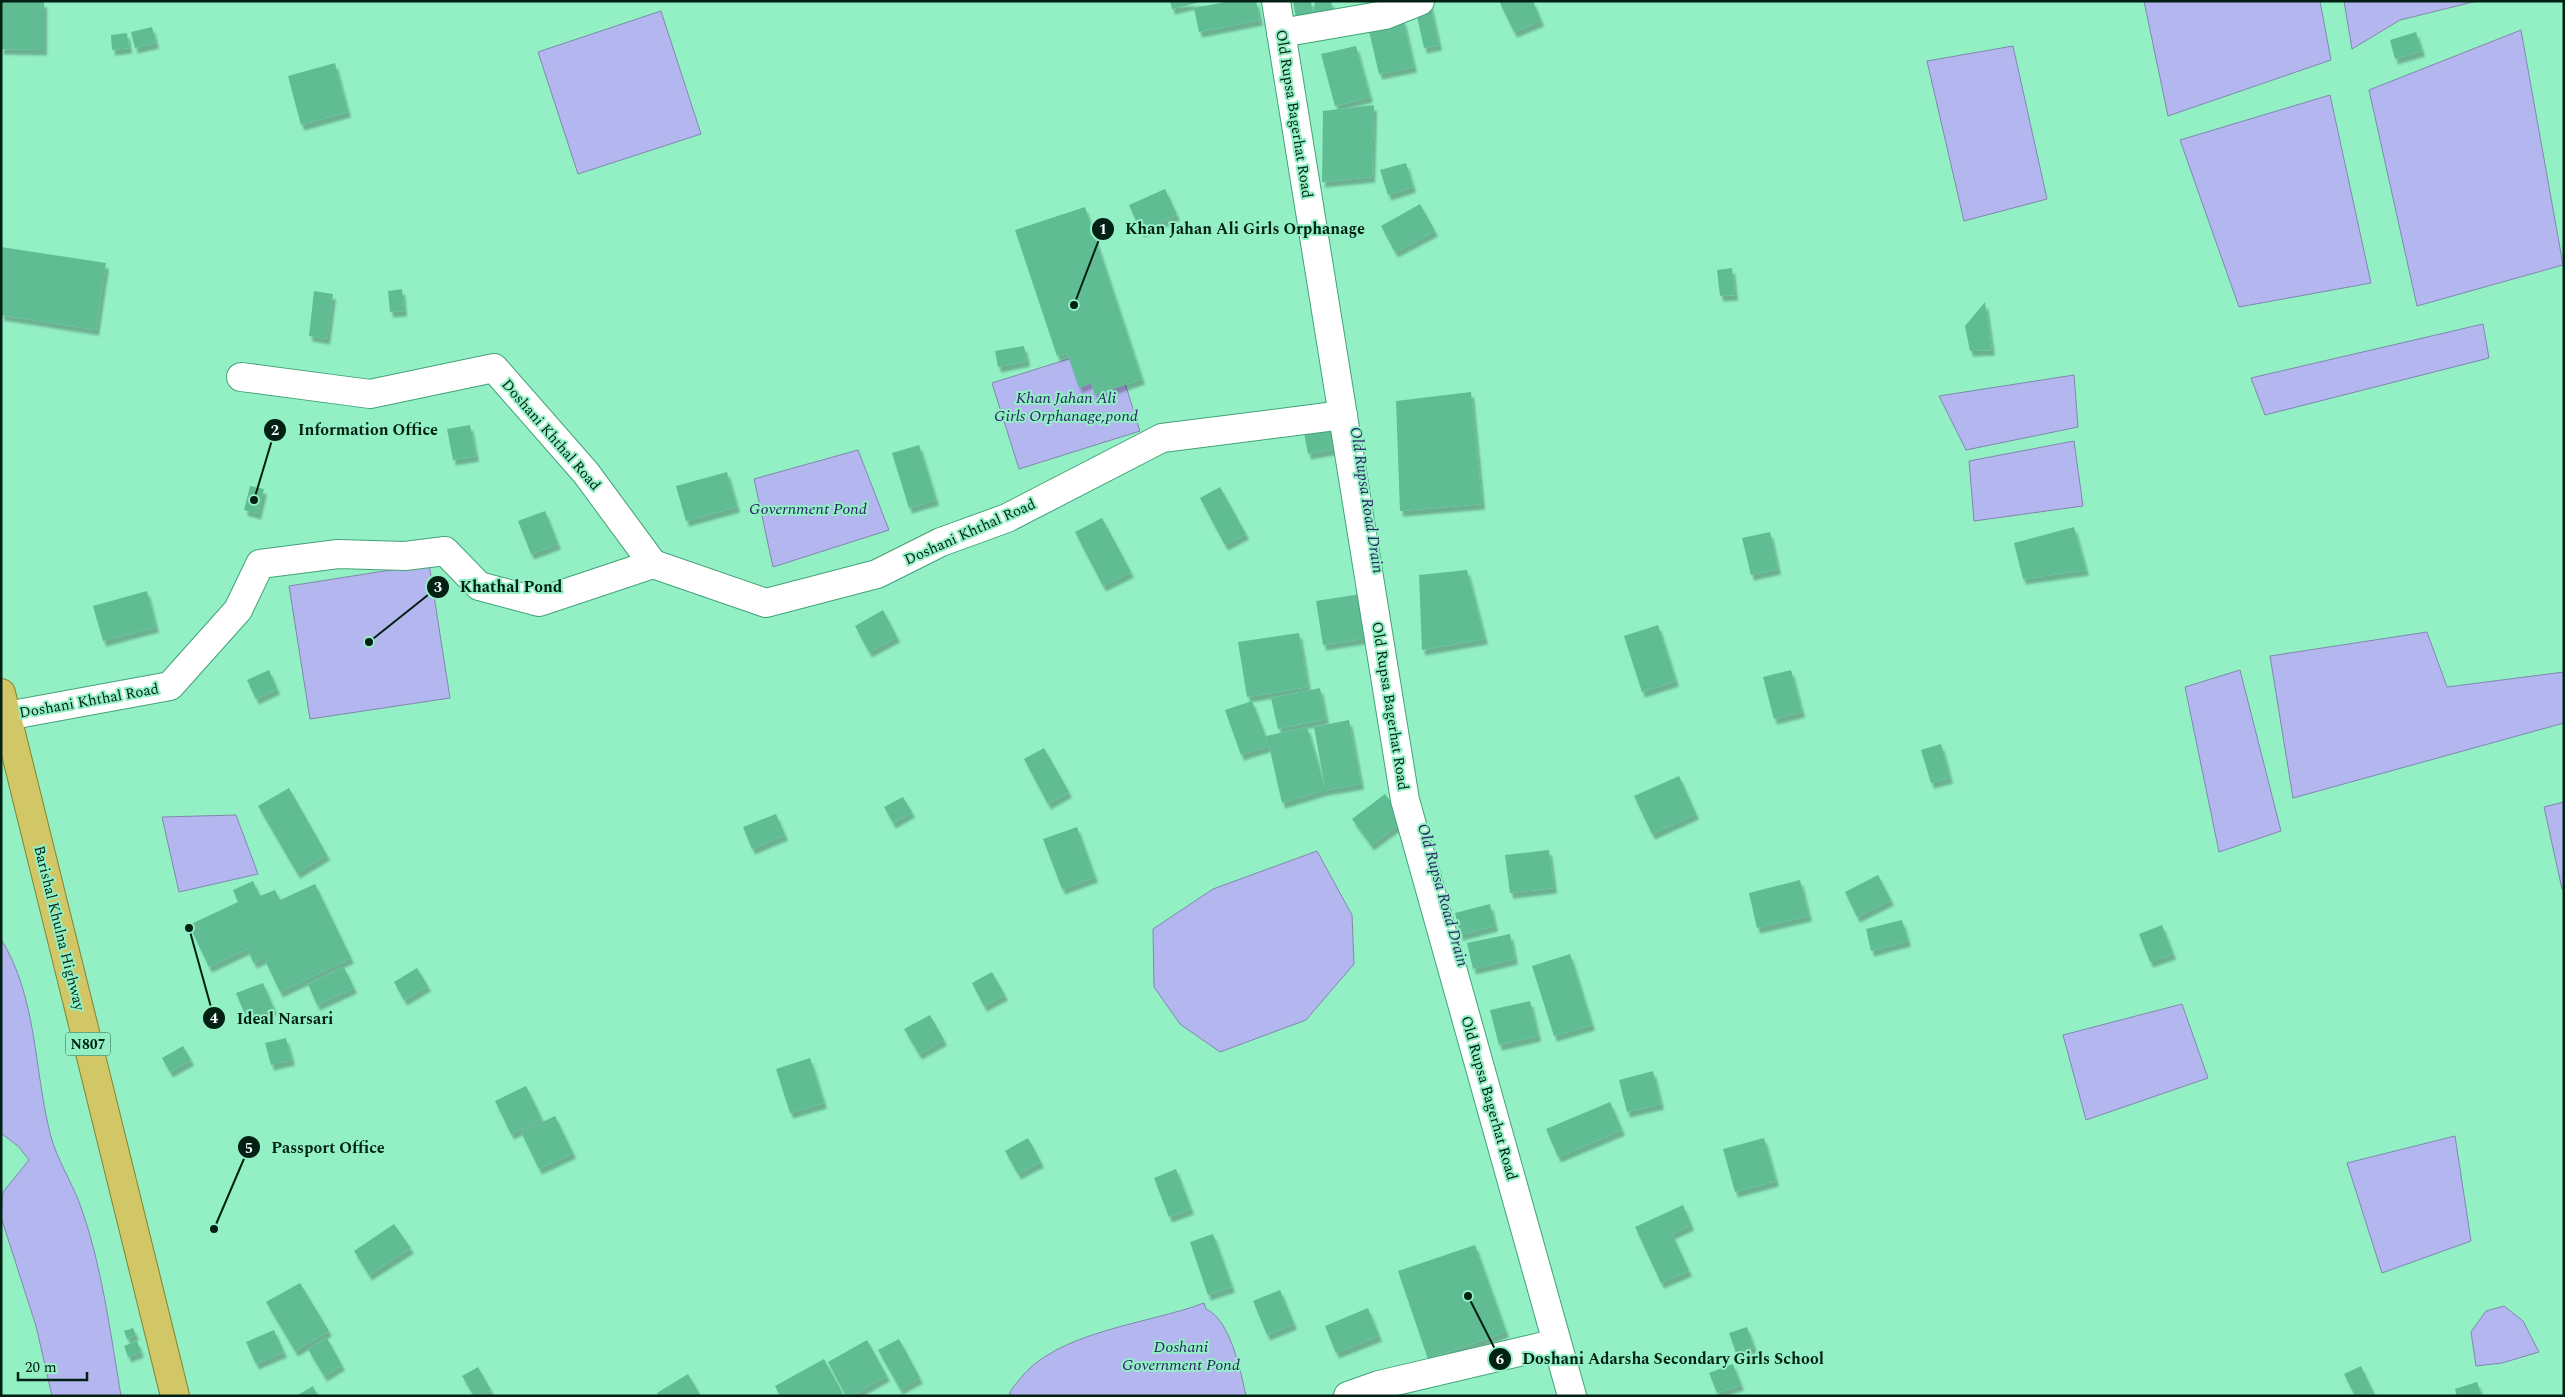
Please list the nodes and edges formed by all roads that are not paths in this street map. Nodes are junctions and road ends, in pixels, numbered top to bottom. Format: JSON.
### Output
{"nodes":[{"id":1,"x":1276,"y":1,"type":"edge"},
{"id":2,"x":1420,"y":1,"type":"edge"},
{"id":3,"x":1281,"y":34,"type":"junction"},
{"id":4,"x":241,"y":377,"type":"dead end"},
{"id":5,"x":1343,"y":415,"type":"junction"},
{"id":6,"x":653,"y":564,"type":"junction"},
{"id":7,"x":3,"y":709,"type":"edge"},
{"id":8,"x":1552,"y":1344,"type":"dead end"},
{"id":9,"x":175,"y":1396,"type":"edge"},
{"id":10,"x":1348,"y":1396,"type":"edge"},
{"id":11,"x":1572,"y":1396,"type":"edge"}],
"edges":[{"from":1,"to":3,"type":"street","name":"Old Rupsa Bagerhat Road"},
{"from":2,"to":3,"type":"street"},
{"from":3,"to":5,"type":"street","name":"Old Rupsa Bagerhat Road"},
{"from":4,"to":6,"type":"street","name":"Doshani Khthal Road"},
{"from":5,"to":6,"type":"street","name":"Doshani Khthal Road"},
{"from":5,"to":11,"type":"street","name":"Old Rupsa Bagerhat Road"},
{"from":6,"to":7,"type":"street","name":"Doshani Khthal Road"},
{"from":7,"to":9,"type":"highway","name":"Barishal Khulna Highway","number":"N807"},
{"from":8,"to":10,"type":"street"}]}
